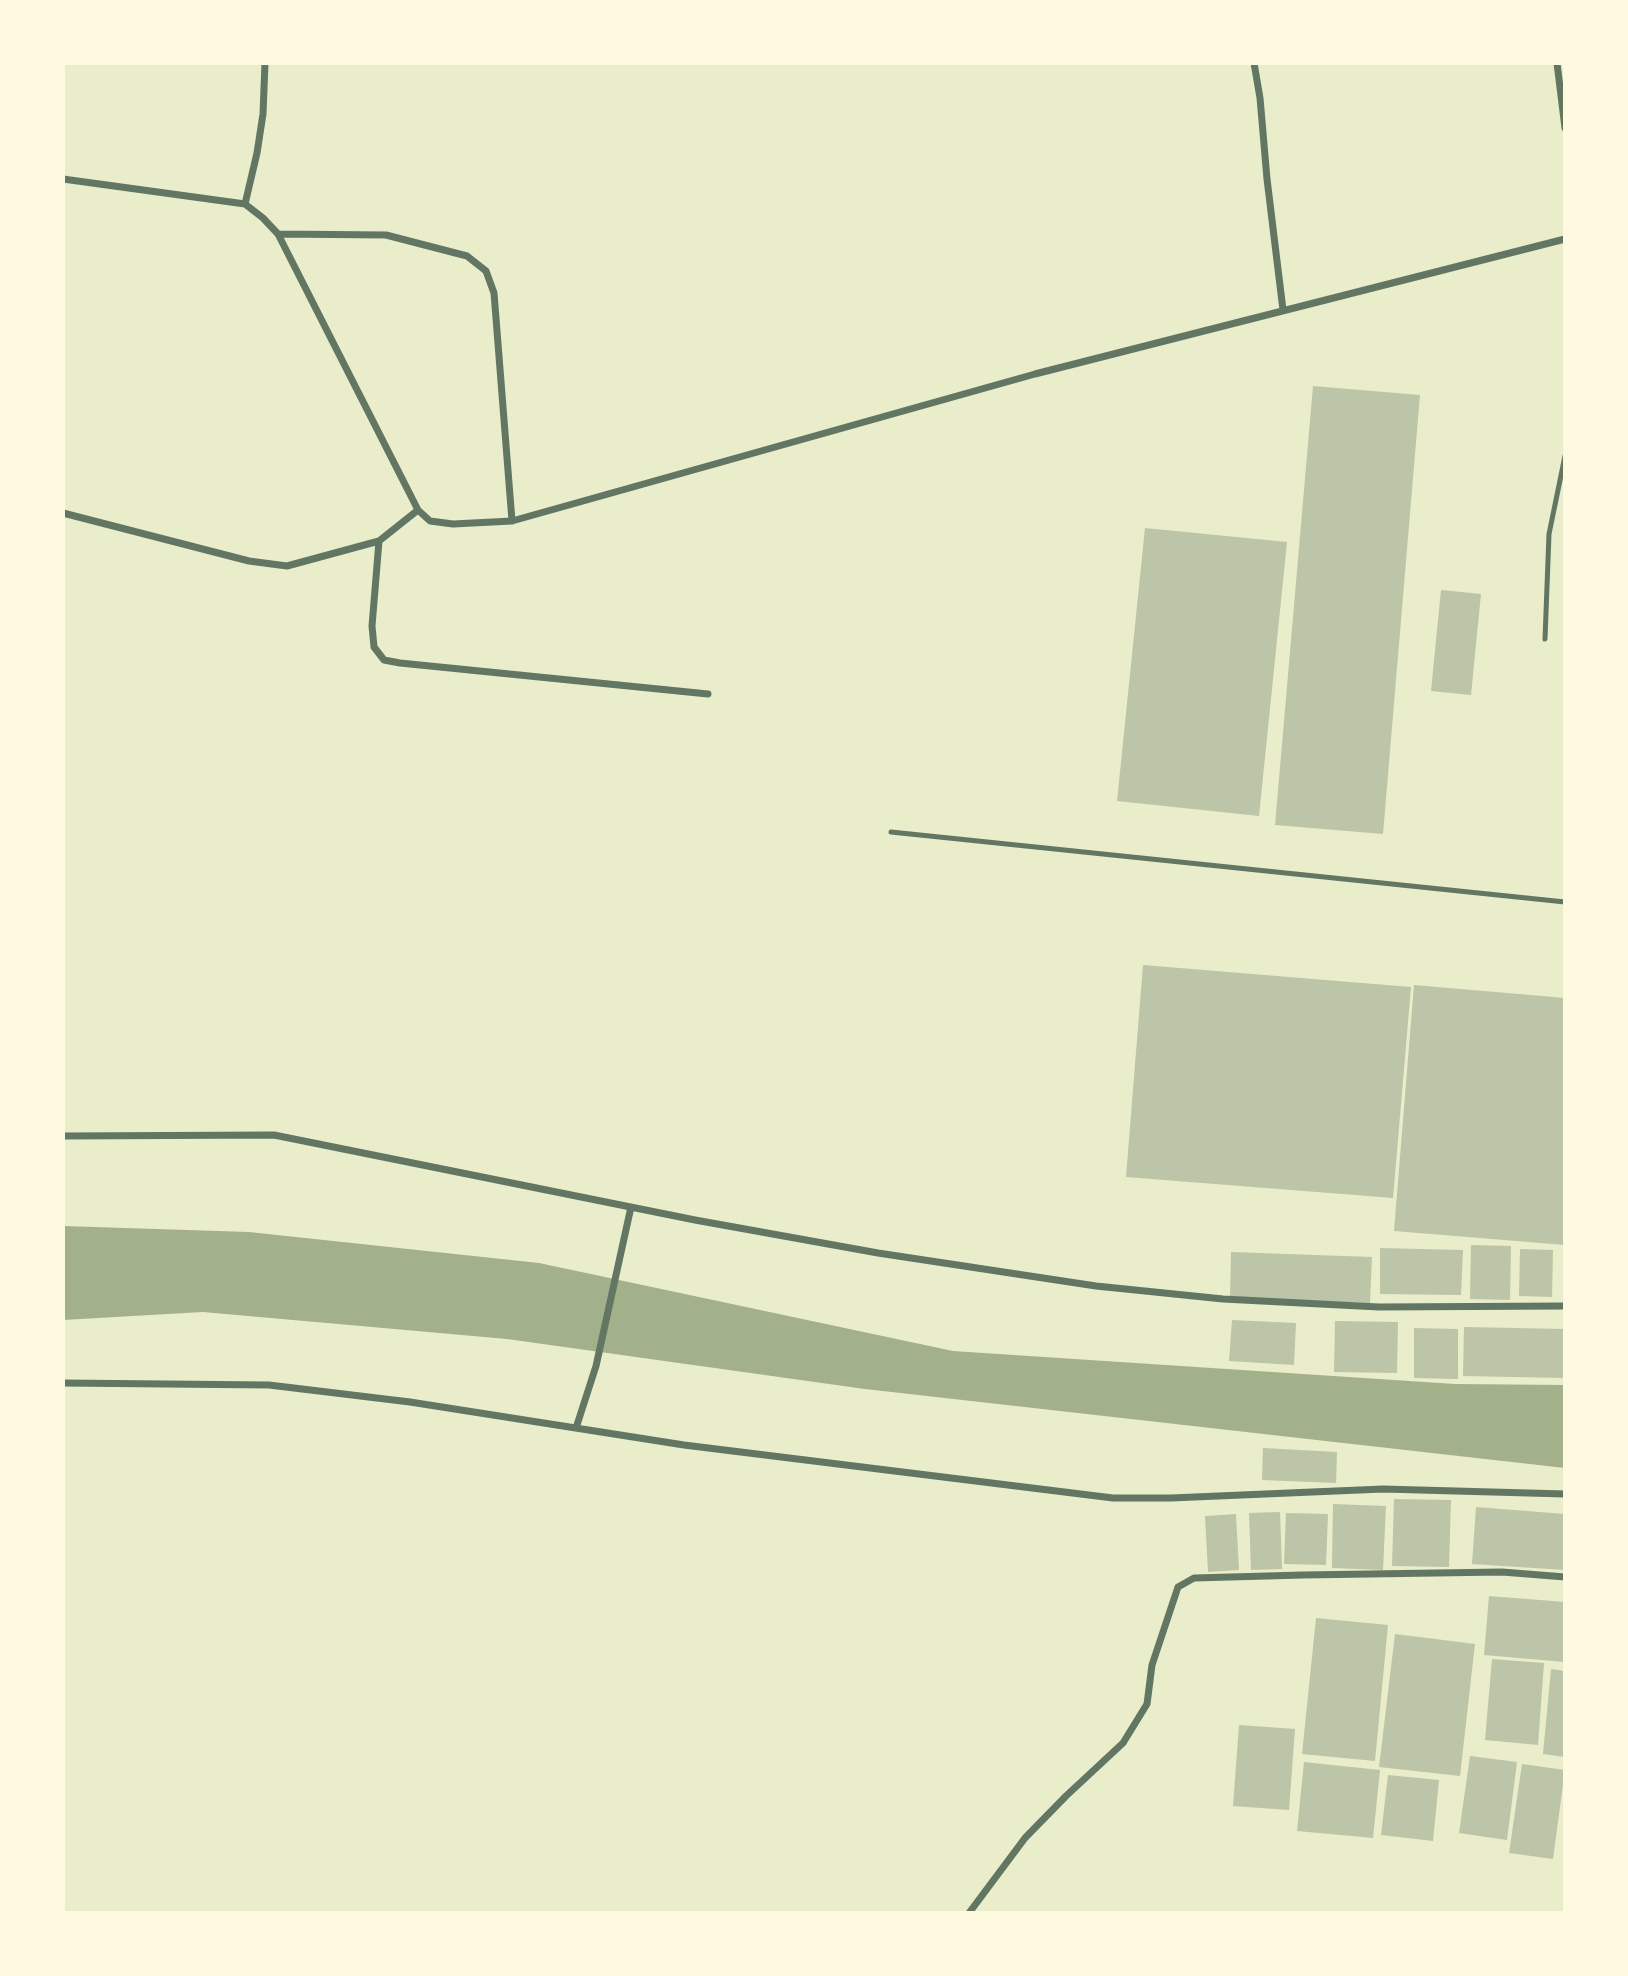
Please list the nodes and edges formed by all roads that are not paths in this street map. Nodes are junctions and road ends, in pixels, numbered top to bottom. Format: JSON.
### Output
{"nodes":[{"id":1,"x":265,"y":63,"type":"edge"},
{"id":2,"x":1254,"y":63,"type":"edge"},
{"id":3,"x":1558,"y":63,"type":"edge"},
{"id":4,"x":1565,"y":128,"type":"edge"},
{"id":5,"x":63,"y":179,"type":"edge"},
{"id":6,"x":245,"y":204,"type":"junction"},
{"id":7,"x":278,"y":234,"type":"junction"},
{"id":8,"x":1565,"y":239,"type":"edge"},
{"id":9,"x":1283,"y":310,"type":"junction"},
{"id":10,"x":1565,"y":456,"type":"edge"},
{"id":11,"x":418,"y":510,"type":"junction"},
{"id":12,"x":63,"y":513,"type":"edge"},
{"id":13,"x":512,"y":521,"type":"junction"},
{"id":14,"x":379,"y":541,"type":"junction"},
{"id":15,"x":1545,"y":639,"type":"dead end"},
{"id":16,"x":708,"y":694,"type":"dead end"},
{"id":17,"x":891,"y":832,"type":"dead end"},
{"id":18,"x":1565,"y":901,"type":"edge"},
{"id":19,"x":63,"y":1136,"type":"edge"},
{"id":20,"x":631,"y":1207,"type":"junction"},
{"id":21,"x":1565,"y":1306,"type":"edge"},
{"id":22,"x":63,"y":1383,"type":"edge"},
{"id":23,"x":576,"y":1428,"type":"junction"},
{"id":24,"x":1565,"y":1494,"type":"edge"},
{"id":25,"x":1565,"y":1577,"type":"edge"},
{"id":26,"x":969,"y":1913,"type":"edge"}],
"edges":[{"from":1,"to":6,"type":"street"},
{"from":2,"to":9,"type":"street"},
{"from":3,"to":4,"type":"street"},
{"from":5,"to":6,"type":"street"},
{"from":6,"to":7,"type":"street"},
{"from":7,"to":11,"type":"street"},
{"from":7,"to":13,"type":"street"},
{"from":8,"to":9,"type":"street"},
{"from":9,"to":13,"type":"street"},
{"from":10,"to":15,"type":"lane"},
{"from":11,"to":13,"type":"street"},
{"from":11,"to":14,"type":"street"},
{"from":12,"to":14,"type":"street"},
{"from":14,"to":16,"type":"street"},
{"from":17,"to":18,"type":"lane"},
{"from":19,"to":20,"type":"street"},
{"from":20,"to":21,"type":"street"},
{"from":20,"to":23,"type":"street"},
{"from":22,"to":23,"type":"street"},
{"from":23,"to":24,"type":"street"},
{"from":25,"to":26,"type":"street"}]}
